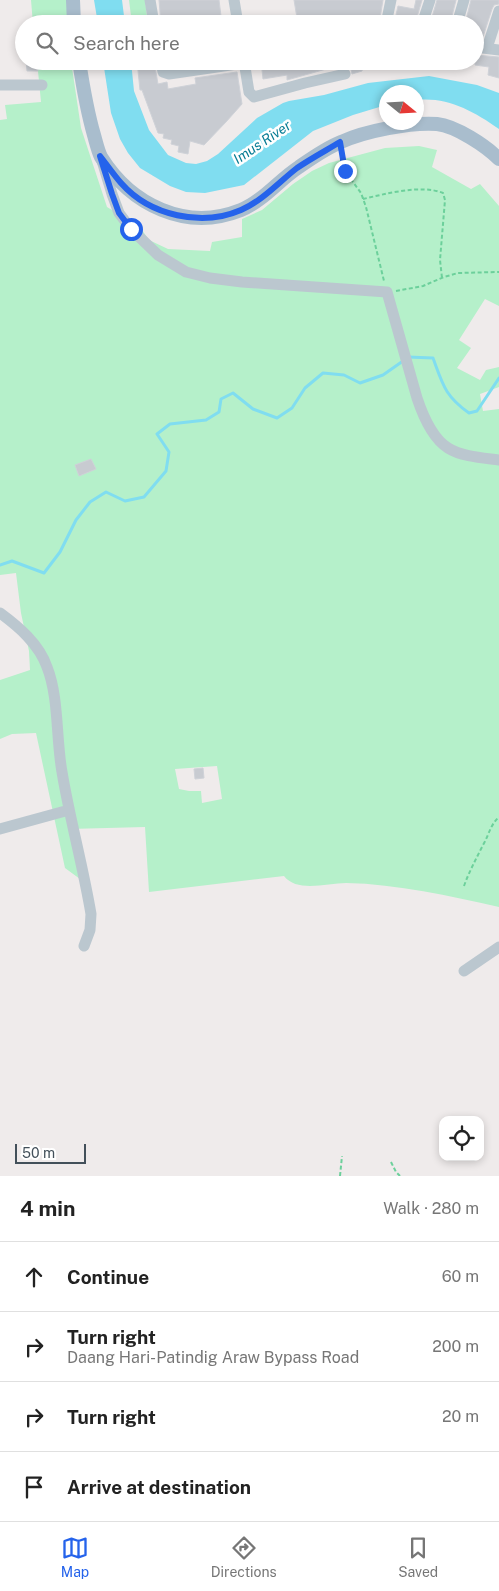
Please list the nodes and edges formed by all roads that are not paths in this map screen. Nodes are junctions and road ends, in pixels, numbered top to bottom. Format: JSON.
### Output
{"nodes":[{"id":1,"x":73,"y":0,"type":"edge"},
{"id":2,"x":150,"y":0,"type":"edge"},
{"id":3,"x":234,"y":0,"type":"edge"},
{"id":4,"x":391,"y":0,"type":"edge"},
{"id":5,"x":430,"y":0,"type":"edge"},
{"id":6,"x":464,"y":0,"type":"edge"},
{"id":7,"x":499,"y":11,"type":"edge"},
{"id":8,"x":74,"y":15,"type":"edge"},
{"id":9,"x":152,"y":15,"type":"edge"},
{"id":10,"x":236,"y":15,"type":"edge"},
{"id":11,"x":388,"y":15,"type":"edge"},
{"id":12,"x":425,"y":15,"type":"edge"},
{"id":13,"x":460,"y":15,"type":"edge"},
{"id":14,"x":484,"y":42,"type":"edge"},
{"id":15,"x":484,"y":48,"type":"edge"},
{"id":16,"x":499,"y":50,"type":"edge"},
{"id":17,"x":80,"y":70,"type":"edge"},
{"id":18,"x":163,"y":70,"type":"edge"},
{"id":19,"x":193,"y":70,"type":"edge"},
{"id":20,"x":246,"y":70,"type":"edge"},
{"id":21,"x":345,"y":74,"type":"dead end"},
{"id":22,"x":0,"y":85,"type":"edge"},
{"id":23,"x":42,"y":85,"type":"dead end"},
{"id":24,"x":100,"y":156,"type":"junction"},
{"id":25,"x":499,"y":159,"type":"edge"},
{"id":26,"x":499,"y":460,"type":"edge"},
{"id":27,"x":0,"y":613,"type":"edge"},
{"id":28,"x":69,"y":810,"type":"junction"},
{"id":29,"x":0,"y":829,"type":"edge"},
{"id":30,"x":84,"y":946,"type":"dead end"},
{"id":31,"x":499,"y":947,"type":"edge"},
{"id":32,"x":464,"y":971,"type":"dead end"}],
"edges":[{"from":1,"to":8,"type":"main road"},
{"from":2,"to":9,"type":"street"},
{"from":3,"to":10,"type":"street"},
{"from":4,"to":11,"type":"street"},
{"from":5,"to":12,"type":"street"},
{"from":6,"to":13,"type":"street"},
{"from":7,"to":14,"type":"street"},
{"from":15,"to":16,"type":"street"},
{"from":17,"to":24,"type":"main road"},
{"from":18,"to":19,"type":"street"},
{"from":20,"to":21,"type":"street"},
{"from":22,"to":23,"type":"street"},
{"from":24,"to":25,"type":"main road"},
{"from":24,"to":26,"type":"street"},
{"from":27,"to":28,"type":"street"},
{"from":28,"to":29,"type":"street"},
{"from":28,"to":30,"type":"street"},
{"from":31,"to":32,"type":"street"}]}
